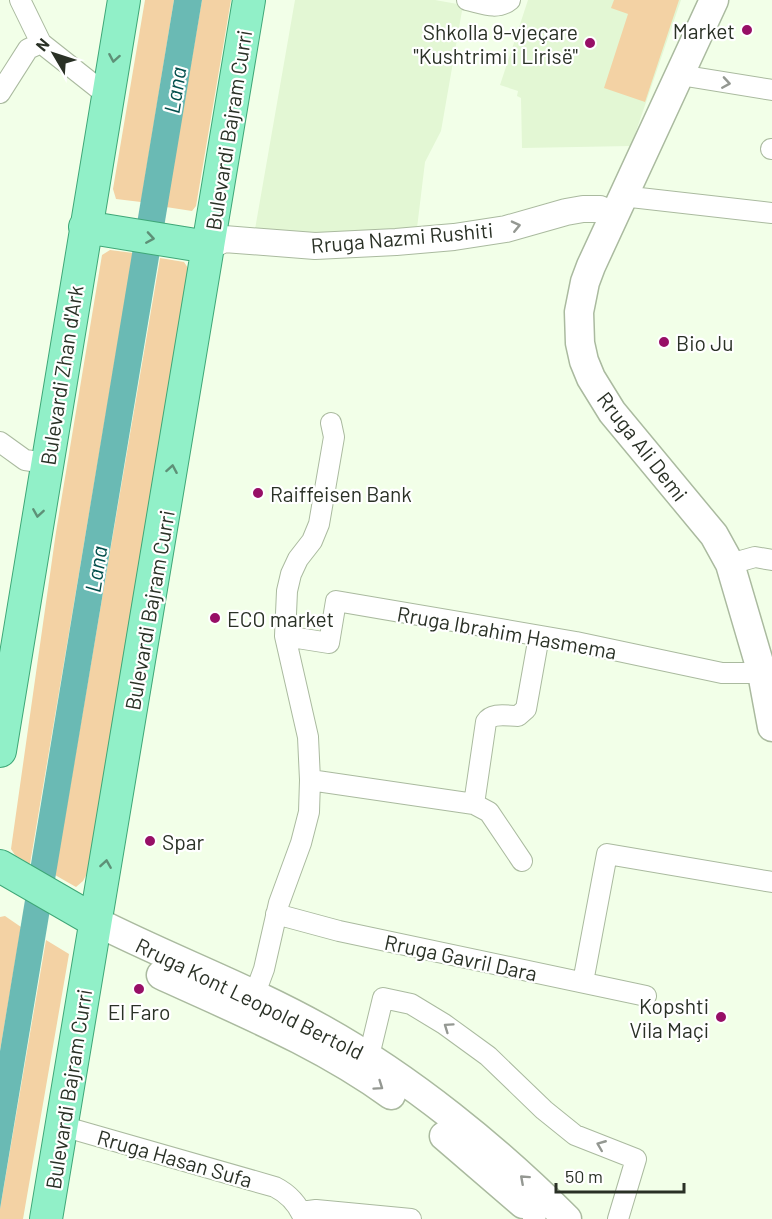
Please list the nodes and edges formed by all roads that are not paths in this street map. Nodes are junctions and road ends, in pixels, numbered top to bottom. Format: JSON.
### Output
{"nodes":[{"id":1,"x":20,"y":0,"type":"edge"},
{"id":2,"x":124,"y":0,"type":"edge"},
{"id":3,"x":249,"y":0,"type":"edge"},
{"id":4,"x":467,"y":0,"type":"edge"},
{"id":5,"x":510,"y":0,"type":"edge"},
{"id":6,"x":714,"y":0,"type":"edge"},
{"id":7,"x":41,"y":43,"type":"junction"},
{"id":8,"x":680,"y":75,"type":"junction"},
{"id":9,"x":772,"y":90,"type":"edge"},
{"id":10,"x":0,"y":93,"type":"edge"},
{"id":11,"x":108,"y":96,"type":"junction"},
{"id":12,"x":618,"y":206,"type":"junction"},
{"id":13,"x":772,"y":213,"type":"edge"},
{"id":14,"x":100,"y":219,"type":"junction"},
{"id":15,"x":205,"y":236,"type":"junction"},
{"id":16,"x":331,"y":423,"type":"dead end"},
{"id":17,"x":0,"y":442,"type":"edge"},
{"id":18,"x":46,"y":463,"type":"junction"},
{"id":19,"x":772,"y":560,"type":"edge"},
{"id":20,"x":730,"y":564,"type":"junction"},
{"id":21,"x":285,"y":636,"type":"junction"},
{"id":22,"x":539,"y":636,"type":"junction"},
{"id":23,"x":762,"y":673,"type":"junction"},
{"id":24,"x":772,"y":727,"type":"edge"},
{"id":25,"x":0,"y":751,"type":"edge"},
{"id":26,"x":310,"y":780,"type":"junction"},
{"id":27,"x":474,"y":804,"type":"junction"},
{"id":28,"x":522,"y":861,"type":"dead end"},
{"id":29,"x":8,"y":881,"type":"edge"},
{"id":30,"x":772,"y":882,"type":"edge"},
{"id":31,"x":276,"y":914,"type":"junction"},
{"id":32,"x":82,"y":925,"type":"junction"},
{"id":33,"x":584,"y":982,"type":"junction"},
{"id":34,"x":254,"y":996,"type":"junction"},
{"id":35,"x":646,"y":996,"type":"dead end"},
{"id":36,"x":369,"y":1056,"type":"junction"},
{"id":37,"x":62,"y":1126,"type":"junction"},
{"id":38,"x":303,"y":1215,"type":"edge"},
{"id":39,"x":536,"y":1218,"type":"edge"},
{"id":40,"x":46,"y":1219,"type":"edge"},
{"id":41,"x":411,"y":1219,"type":"edge"},
{"id":42,"x":567,"y":1219,"type":"edge"},
{"id":43,"x":618,"y":1219,"type":"edge"}],
"edges":[{"from":1,"to":7,"type":"street"},
{"from":2,"to":11,"type":"main road","name":"Bulevardi Zhan d'Ark","one_way":true},
{"from":3,"to":15,"type":"main road","name":"Bulevardi Bajram Curri"},
{"from":4,"to":5,"type":"street"},
{"from":6,"to":8,"type":"main road","name":"Rruga Ali Demi"},
{"from":7,"to":10,"type":"street"},
{"from":7,"to":11,"type":"street"},
{"from":8,"to":9,"type":"street","one_way":true},
{"from":8,"to":12,"type":"main road","name":"Rruga Ali Demi"},
{"from":11,"to":14,"type":"main road","name":"Bulevardi Zhan d'Ark"},
{"from":12,"to":13,"type":"street"},
{"from":15,"to":12,"type":"street","name":"Rruga Nazmi Rushiti","one_way":true},
{"from":12,"to":20,"type":"main road","name":"Rruga Ali Demi"},
{"from":14,"to":15,"type":"main road","name":"Rruga Nazmi Rushiti"},
{"from":14,"to":18,"type":"main road","name":"Bulevardi Zhan d'Ark"},
{"from":32,"to":15,"type":"main road","name":"Bulevardi Bajram Curri","one_way":true},
{"from":16,"to":21,"type":"street"},
{"from":17,"to":18,"type":"street"},
{"from":18,"to":25,"type":"main road","name":"Bulevardi Zhan d'Ark","one_way":true},
{"from":19,"to":20,"type":"street"},
{"from":20,"to":23,"type":"main road","name":"Rruga Ali Demi"},
{"from":21,"to":22,"type":"street","name":"Rruga Ibrahim Hasmema"},
{"from":21,"to":26,"type":"street"},
{"from":22,"to":23,"type":"street","name":"Rruga Ibrahim Hasmema"},
{"from":22,"to":27,"type":"street"},
{"from":23,"to":24,"type":"main road","name":"Rruga Ali Demi"},
{"from":26,"to":27,"type":"street"},
{"from":26,"to":31,"type":"street"},
{"from":27,"to":28,"type":"street"},
{"from":29,"to":32,"type":"main road"},
{"from":30,"to":33,"type":"street"},
{"from":31,"to":33,"type":"street","name":"Rruga Gavril Dara"},
{"from":31,"to":34,"type":"street"},
{"from":32,"to":34,"type":"main road","name":"Rruga Kont Leopold Bertold"},
{"from":32,"to":37,"type":"main road","name":"Bulevardi Bajram Curri"},
{"from":32,"to":39,"type":"main road","name":"Rruga Kont Leopold Bertold","one_way":true},
{"from":33,"to":35,"type":"street","name":"Rruga Gavril Dara"},
{"from":34,"to":36,"type":"main road","name":"Rruga Kont Leopold Bertold"},
{"from":42,"to":36,"type":"main road","name":"Rruga Kont Leopold Bertold","one_way":true},
{"from":43,"to":36,"type":"street","one_way":true},
{"from":37,"to":38,"type":"street","name":"Rruga Hasan Sufa"},
{"from":37,"to":40,"type":"main road","name":"Bulevardi Bajram Curri"},
{"from":38,"to":41,"type":"street"}]}
